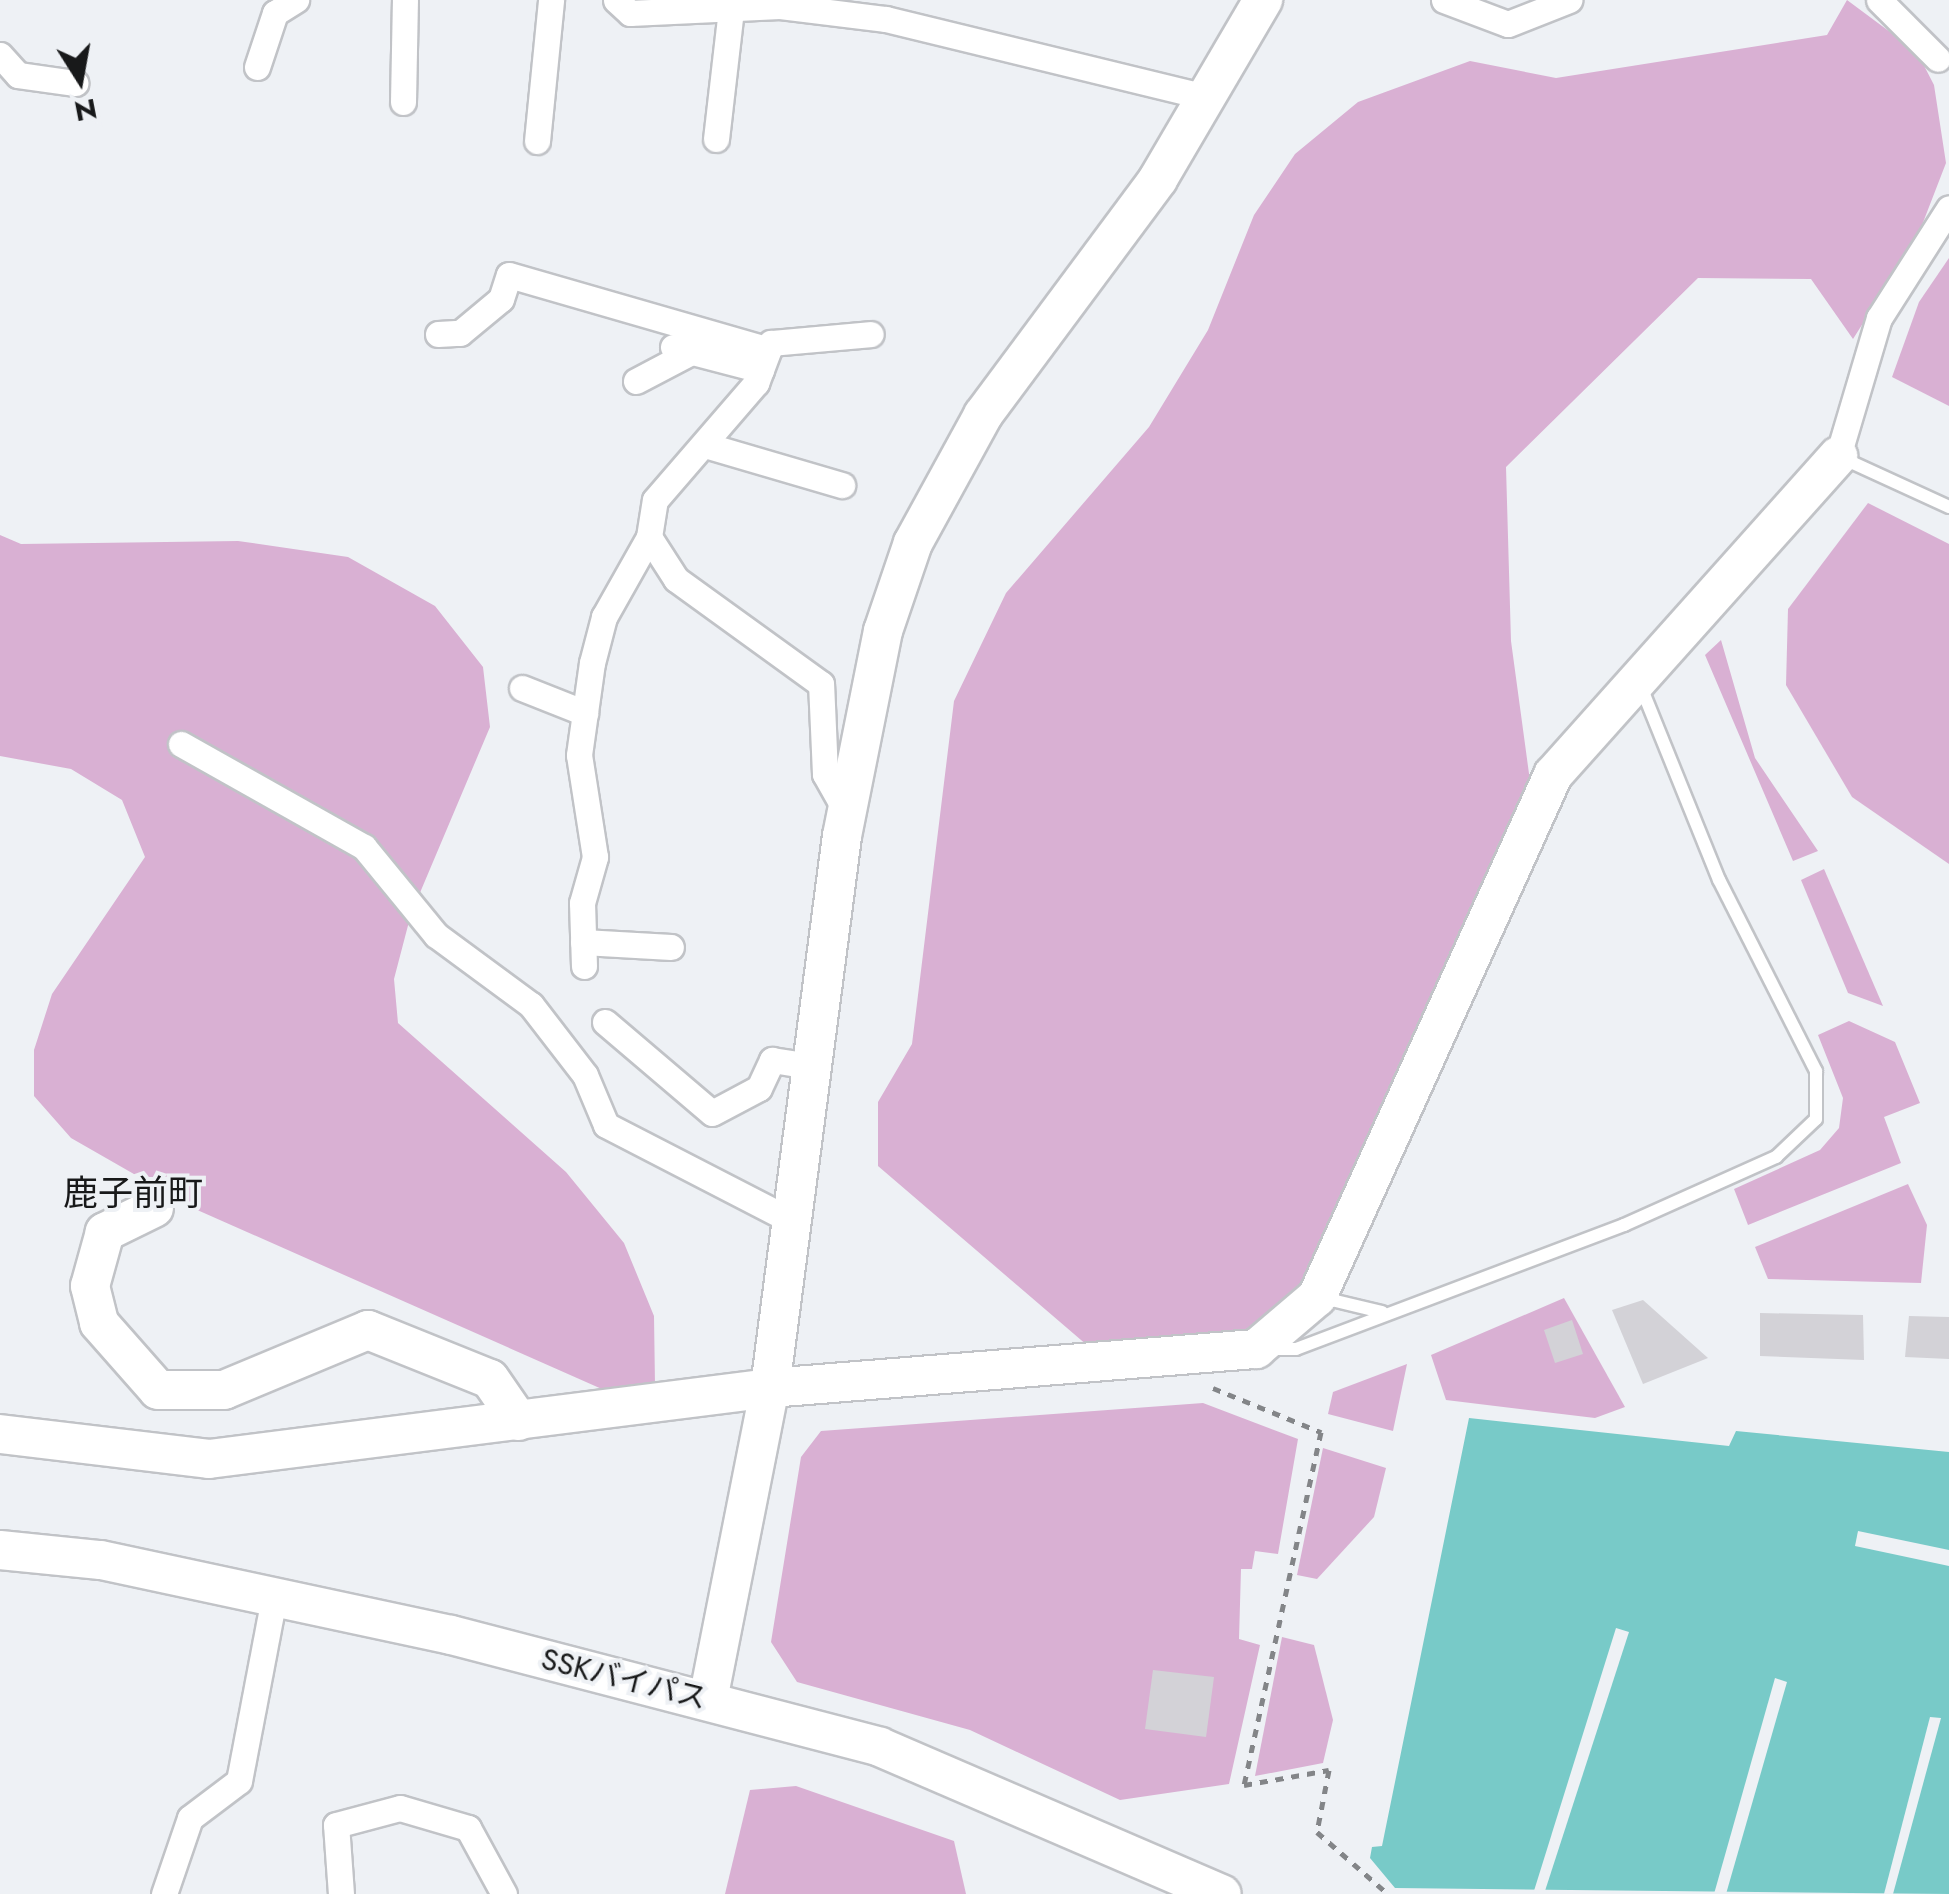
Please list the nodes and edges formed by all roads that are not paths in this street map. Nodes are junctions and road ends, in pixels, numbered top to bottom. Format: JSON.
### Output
{"nodes":[{"id":1,"x":296,"y":0,"type":"edge"},
{"id":2,"x":405,"y":0,"type":"edge"},
{"id":3,"x":551,"y":0,"type":"edge"},
{"id":4,"x":616,"y":0,"type":"edge"},
{"id":5,"x":1263,"y":0,"type":"edge"},
{"id":6,"x":1444,"y":0,"type":"edge"},
{"id":7,"x":1569,"y":0,"type":"edge"},
{"id":8,"x":1879,"y":0,"type":"edge"},
{"id":9,"x":731,"y":9,"type":"junction"},
{"id":10,"x":904,"y":12,"type":"edge"},
{"id":11,"x":0,"y":55,"type":"edge"},
{"id":12,"x":1945,"y":60,"type":"edge"},
{"id":13,"x":257,"y":67,"type":"dead end"},
{"id":14,"x":75,"y":82,"type":"dead end"},
{"id":15,"x":1205,"y":97,"type":"junction"},
{"id":16,"x":403,"y":102,"type":"dead end"},
{"id":17,"x":716,"y":139,"type":"dead end"},
{"id":18,"x":537,"y":142,"type":"dead end"},
{"id":19,"x":1949,"y":208,"type":"edge"},
{"id":20,"x":438,"y":334,"type":"dead end"},
{"id":21,"x":872,"y":334,"type":"dead end"},
{"id":22,"x":765,"y":360,"type":"junction"},
{"id":23,"x":636,"y":381,"type":"dead end"},
{"id":24,"x":705,"y":445,"type":"junction"},
{"id":25,"x":1838,"y":456,"type":"junction"},
{"id":26,"x":842,"y":485,"type":"dead end"},
{"id":27,"x":1949,"y":507,"type":"edge"},
{"id":28,"x":649,"y":536,"type":"junction"},
{"id":29,"x":1636,"y":676,"type":"junction"},
{"id":30,"x":522,"y":688,"type":"dead end"},
{"id":31,"x":585,"y":712,"type":"junction"},
{"id":32,"x":182,"y":744,"type":"dead end"},
{"id":33,"x":846,"y":813,"type":"junction"},
{"id":34,"x":671,"y":946,"type":"dead end"},
{"id":35,"x":606,"y":1022,"type":"dead end"},
{"id":36,"x":810,"y":1066,"type":"junction"},
{"id":37,"x":154,"y":1208,"type":"dead end"},
{"id":38,"x":790,"y":1220,"type":"junction"},
{"id":39,"x":1317,"y":1296,"type":"junction"},
{"id":40,"x":1384,"y":1312,"type":"junction"},
{"id":41,"x":1256,"y":1350,"type":"junction"},
{"id":42,"x":770,"y":1388,"type":"junction"},
{"id":43,"x":519,"y":1422,"type":"junction"},
{"id":44,"x":0,"y":1434,"type":"edge"},
{"id":45,"x":0,"y":1550,"type":"edge"},
{"id":46,"x":274,"y":1597,"type":"junction"},
{"id":47,"x":708,"y":1700,"type":"junction"},
{"id":48,"x":164,"y":1894,"type":"edge"},
{"id":49,"x":341,"y":1894,"type":"edge"},
{"id":50,"x":504,"y":1894,"type":"edge"},
{"id":51,"x":1222,"y":1894,"type":"edge"}],
"edges":[{"from":1,"to":13,"type":"street"},
{"from":2,"to":16,"type":"street"},
{"from":3,"to":18,"type":"street"},
{"from":4,"to":9,"type":"street"},
{"from":5,"to":15,"type":"street"},
{"from":6,"to":7,"type":"street"},
{"from":8,"to":12,"type":"street"},
{"from":9,"to":10,"type":"street"},
{"from":9,"to":17,"type":"street"},
{"from":10,"to":15,"type":"street"},
{"from":11,"to":14,"type":"street"},
{"from":15,"to":33,"type":"street"},
{"from":19,"to":25,"type":"street"},
{"from":20,"to":22,"type":"street"},
{"from":21,"to":22,"type":"street"},
{"from":22,"to":23,"type":"street"},
{"from":22,"to":24,"type":"street"},
{"from":24,"to":26,"type":"street"},
{"from":24,"to":28,"type":"street"},
{"from":25,"to":27,"type":"lane"},
{"from":25,"to":29,"type":"street"},
{"from":28,"to":31,"type":"street"},
{"from":28,"to":33,"type":"street"},
{"from":29,"to":39,"type":"street"},
{"from":29,"to":40,"type":"lane"},
{"from":30,"to":31,"type":"street"},
{"from":31,"to":34,"type":"street"},
{"from":32,"to":38,"type":"street"},
{"from":33,"to":36,"type":"street"},
{"from":35,"to":36,"type":"street"},
{"from":36,"to":38,"type":"street"},
{"from":37,"to":43,"type":"street"},
{"from":38,"to":42,"type":"street"},
{"from":39,"to":40,"type":"lane"},
{"from":39,"to":41,"type":"street"},
{"from":40,"to":41,"type":"lane"},
{"from":41,"to":42,"type":"street"},
{"from":42,"to":43,"type":"street"},
{"from":42,"to":47,"type":"street"},
{"from":43,"to":44,"type":"street"},
{"from":45,"to":46,"type":"street","name":"SSKバイパス"},
{"from":46,"to":47,"type":"street","name":"SSKバイパス"},
{"from":46,"to":48,"type":"street"},
{"from":47,"to":51,"type":"street","name":"SSKバイパス"},
{"from":49,"to":50,"type":"street"}]}
